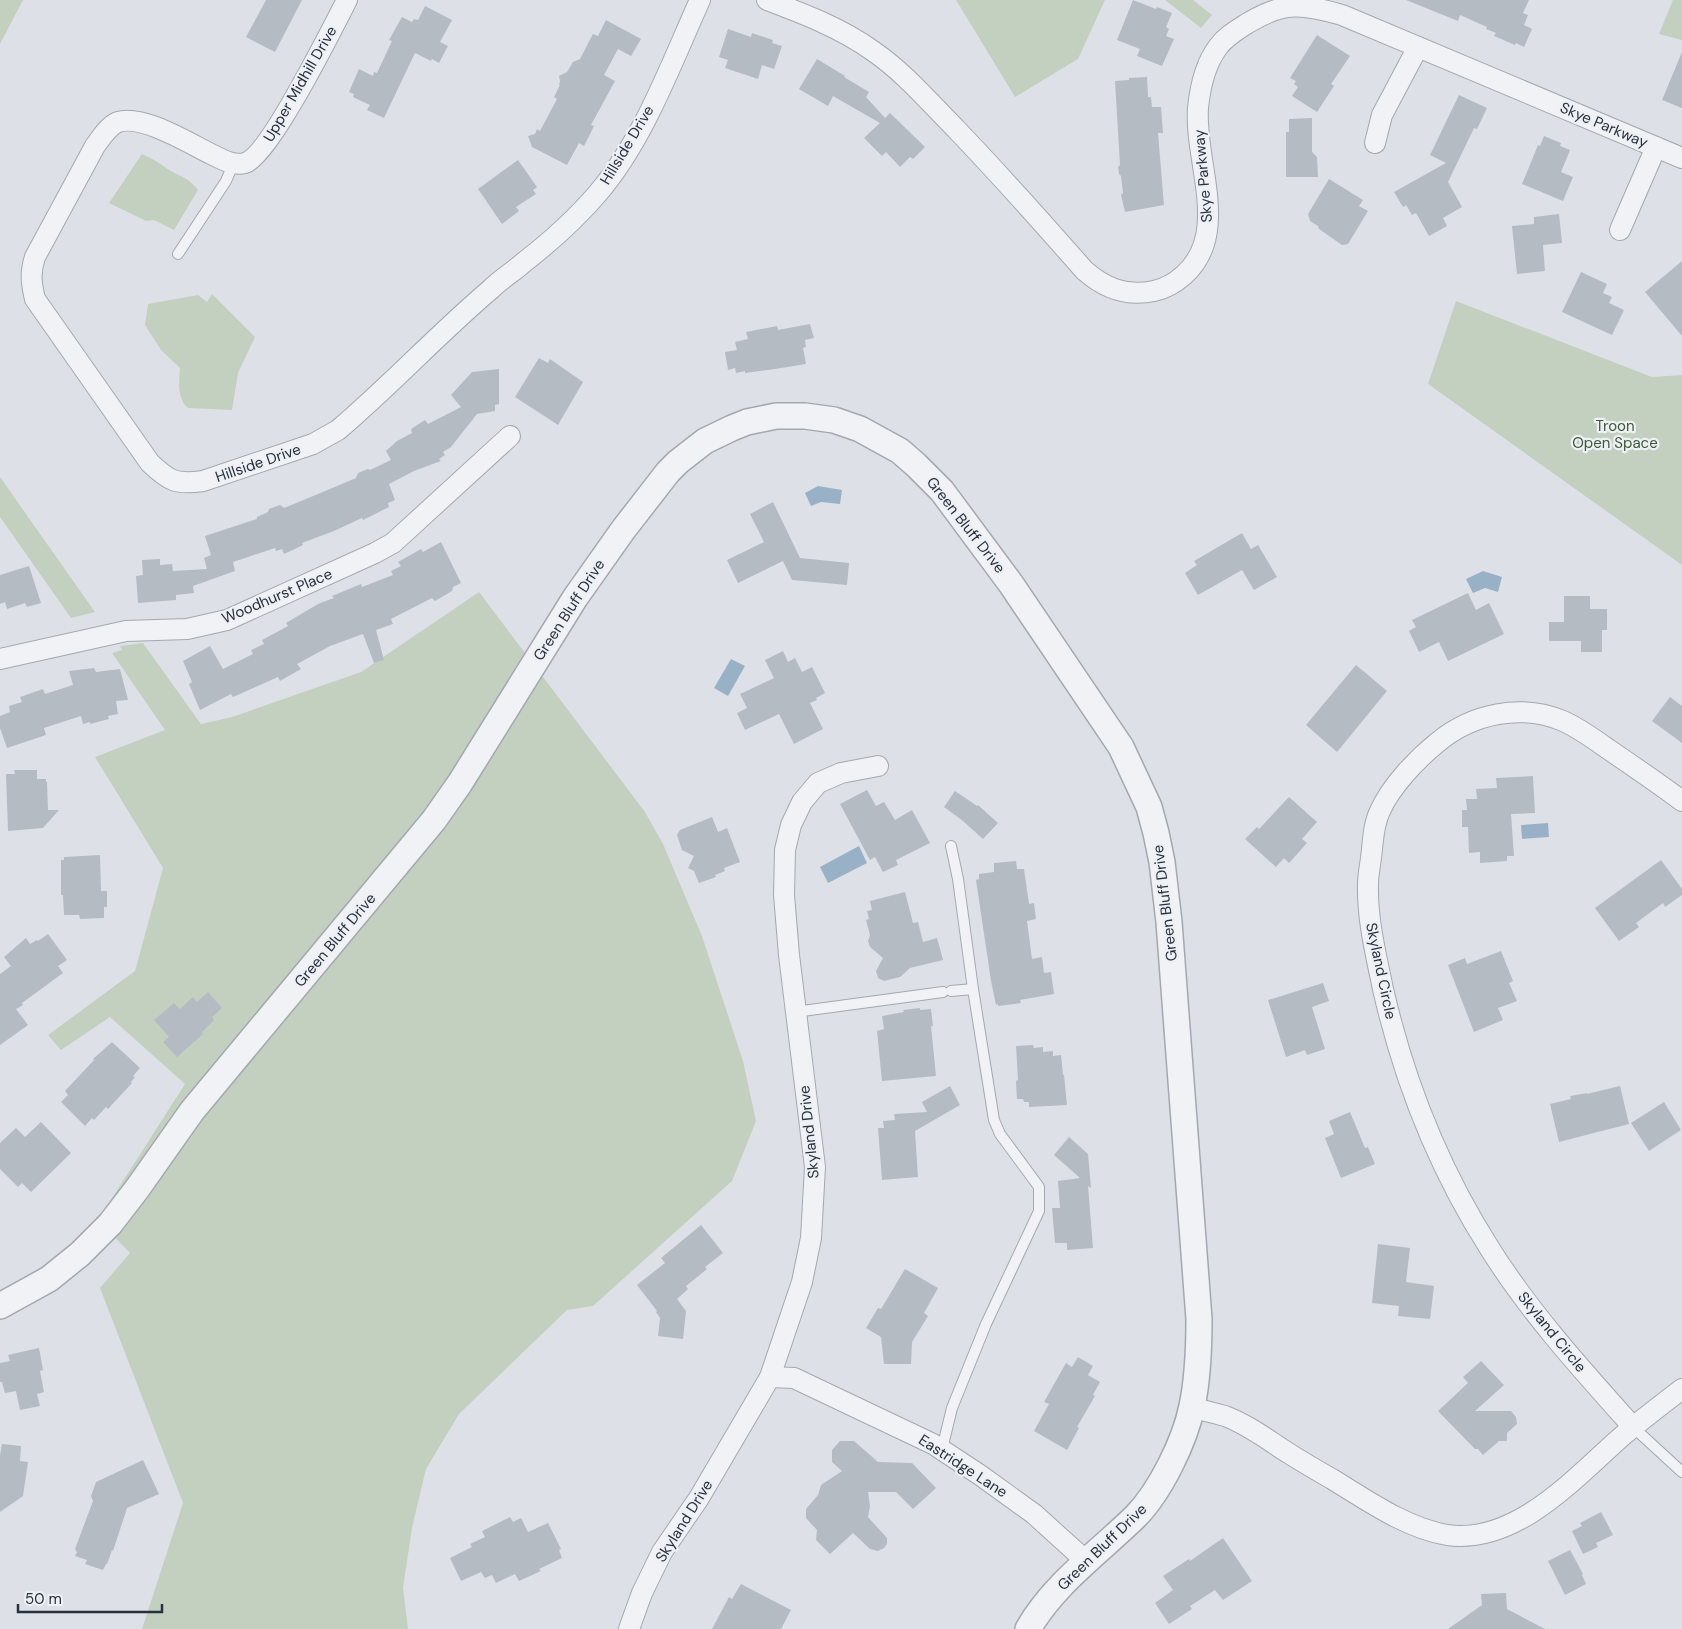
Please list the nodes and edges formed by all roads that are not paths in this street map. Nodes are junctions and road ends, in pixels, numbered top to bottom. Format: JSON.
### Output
{"nodes":[{"id":1,"x":347,"y":0,"type":"edge"},
{"id":2,"x":700,"y":0,"type":"edge"},
{"id":3,"x":767,"y":0,"type":"edge"},
{"id":4,"x":1418,"y":47,"type":"junction"},
{"id":5,"x":1375,"y":143,"type":"dead end"},
{"id":6,"x":1656,"y":147,"type":"junction"},
{"id":7,"x":1682,"y":158,"type":"edge"},
{"id":8,"x":240,"y":162,"type":"junction"},
{"id":9,"x":1620,"y":230,"type":"dead end"},
{"id":10,"x":178,"y":254,"type":"dead end"},
{"id":11,"x":510,"y":436,"type":"dead end"},
{"id":12,"x":0,"y":659,"type":"edge"},
{"id":13,"x":878,"y":766,"type":"dead end"},
{"id":14,"x":1682,"y":801,"type":"edge"},
{"id":15,"x":951,"y":846,"type":"dead end"},
{"id":16,"x":973,"y":989,"type":"junction"},
{"id":17,"x":795,"y":1012,"type":"junction"},
{"id":18,"x":0,"y":1306,"type":"edge"},
{"id":19,"x":770,"y":1377,"type":"junction"},
{"id":20,"x":1682,"y":1389,"type":"edge"},
{"id":21,"x":1192,"y":1408,"type":"junction"},
{"id":22,"x":1634,"y":1427,"type":"junction"},
{"id":23,"x":942,"y":1449,"type":"junction"},
{"id":24,"x":1682,"y":1472,"type":"edge"},
{"id":25,"x":1086,"y":1561,"type":"junction"},
{"id":26,"x":629,"y":1629,"type":"edge"},
{"id":27,"x":1028,"y":1629,"type":"edge"}],
"edges":[{"from":1,"to":8,"type":"street","name":"Upper Midhill Drive"},
{"from":2,"to":8,"type":"street","name":"Hillside Drive"},
{"from":3,"to":4,"type":"street","name":"Skye Parkway"},
{"from":4,"to":5,"type":"street"},
{"from":4,"to":6,"type":"street","name":"Skye Parkway"},
{"from":6,"to":7,"type":"street","name":"Skye Parkway"},
{"from":6,"to":9,"type":"street"},
{"from":8,"to":10,"type":"lane"},
{"from":11,"to":12,"type":"street","name":"Woodhurst Place"},
{"from":13,"to":17,"type":"street","name":"Skyland Drive"},
{"from":14,"to":22,"type":"street","name":"Skyland Circle"},
{"from":15,"to":16,"type":"lane"},
{"from":16,"to":17,"type":"lane"},
{"from":16,"to":23,"type":"lane"},
{"from":17,"to":19,"type":"street","name":"Skyland Drive"},
{"from":18,"to":21,"type":"street","name":"Green Bluff Drive"},
{"from":19,"to":23,"type":"street","name":"Eastridge Lane"},
{"from":19,"to":26,"type":"street","name":"Skyland Drive"},
{"from":20,"to":22,"type":"street"},
{"from":21,"to":22,"type":"street"},
{"from":21,"to":25,"type":"street","name":"Green Bluff Drive"},
{"from":22,"to":24,"type":"lane"},
{"from":23,"to":25,"type":"street","name":"Eastridge Lane"},
{"from":25,"to":27,"type":"street","name":"Green Bluff Drive"}]}
